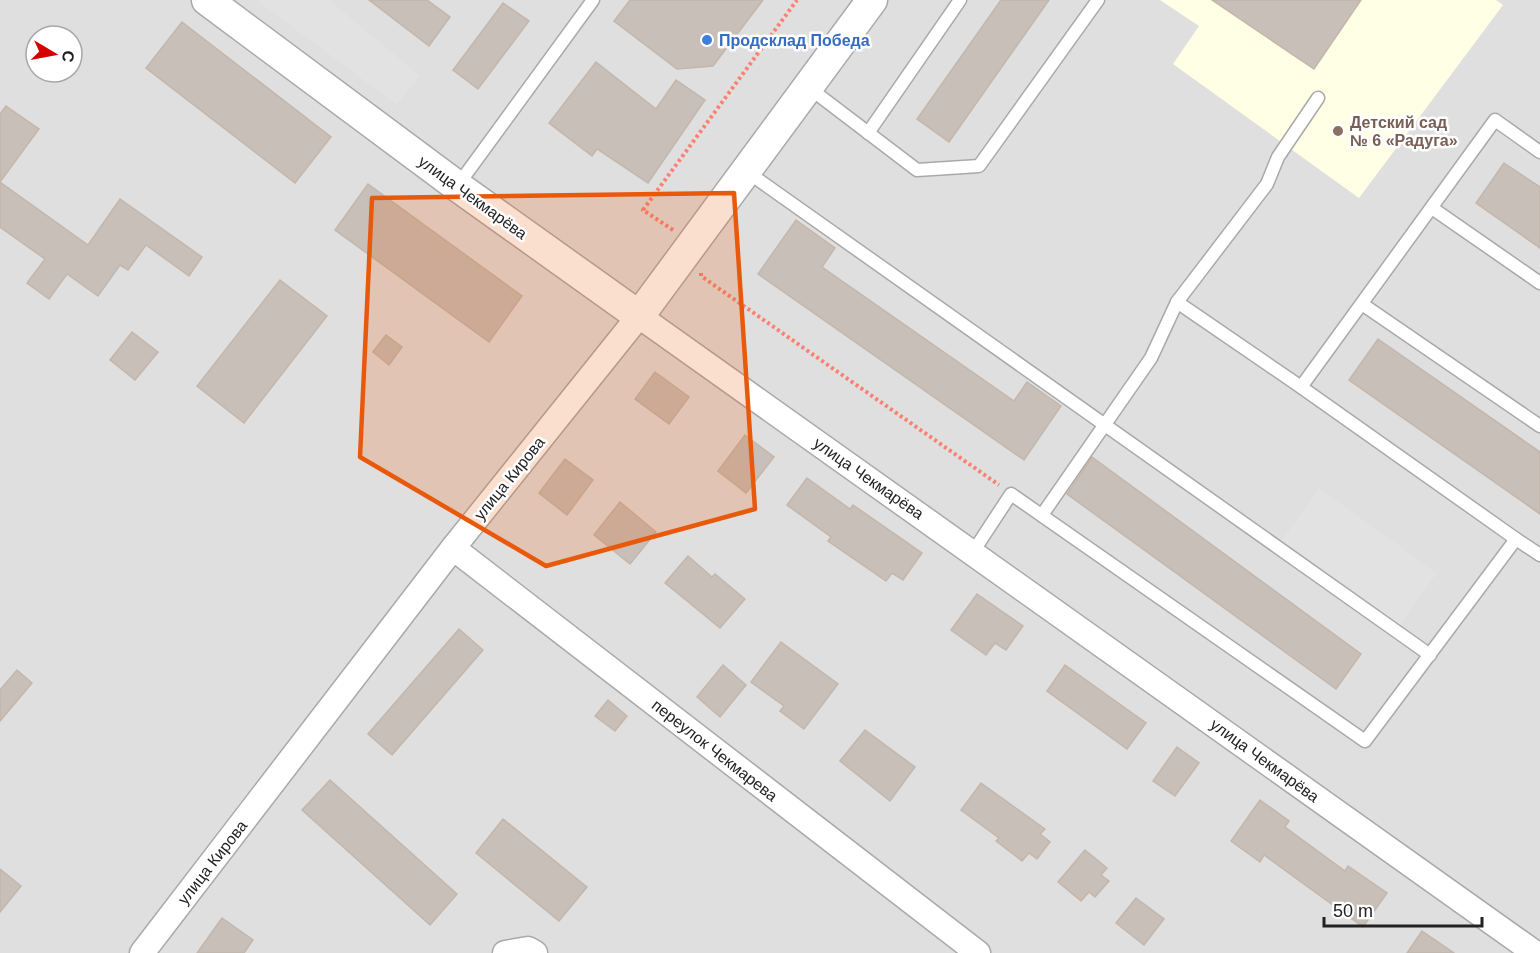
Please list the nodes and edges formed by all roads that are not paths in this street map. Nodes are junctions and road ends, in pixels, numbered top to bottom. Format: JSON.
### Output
{"nodes":[{"id":1,"x":593,"y":0,"type":"edge"},
{"id":2,"x":873,"y":0,"type":"edge"},
{"id":3,"x":960,"y":0,"type":"edge"},
{"id":4,"x":1098,"y":0,"type":"edge"},
{"id":5,"x":219,"y":3,"type":"edge"},
{"id":6,"x":808,"y":87,"type":"junction"},
{"id":7,"x":1318,"y":99,"type":"dead end"},
{"id":8,"x":868,"y":133,"type":"junction"},
{"id":9,"x":1540,"y":152,"type":"edge"},
{"id":10,"x":746,"y":171,"type":"junction"},
{"id":11,"x":457,"y":186,"type":"junction"},
{"id":12,"x":1432,"y":208,"type":"junction"},
{"id":13,"x":1540,"y":283,"type":"edge"},
{"id":14,"x":1176,"y":302,"type":"junction"},
{"id":15,"x":1362,"y":304,"type":"junction"},
{"id":16,"x":639,"y":316,"type":"junction"},
{"id":17,"x":1301,"y":387,"type":"junction"},
{"id":18,"x":1104,"y":425,"type":"junction"},
{"id":19,"x":1540,"y":426,"type":"edge"},
{"id":20,"x":1042,"y":515,"type":"junction"},
{"id":21,"x":1516,"y":539,"type":"junction"},
{"id":22,"x":453,"y":548,"type":"junction"},
{"id":23,"x":973,"y":552,"type":"junction"},
{"id":24,"x":1540,"y":555,"type":"edge"},
{"id":25,"x":1430,"y":655,"type":"junction"},
{"id":26,"x":505,"y":952,"type":"edge"},
{"id":27,"x":142,"y":953,"type":"edge"},
{"id":28,"x":535,"y":953,"type":"edge"},
{"id":29,"x":978,"y":953,"type":"edge"},
{"id":30,"x":1535,"y":953,"type":"edge"}],
"edges":[{"from":1,"to":11,"type":"lane"},
{"from":2,"to":6,"type":"street","name":"улица Кирова"},
{"from":3,"to":8,"type":"lane"},
{"from":4,"to":8,"type":"lane"},
{"from":5,"to":11,"type":"street","name":"улица Чекмарёва"},
{"from":6,"to":8,"type":"lane"},
{"from":6,"to":10,"type":"street","name":"улица Кирова"},
{"from":7,"to":14,"type":"lane"},
{"from":9,"to":12,"type":"lane"},
{"from":10,"to":16,"type":"street","name":"улица Кирова"},
{"from":10,"to":18,"type":"lane"},
{"from":11,"to":16,"type":"street","name":"улица Чекмарёва"},
{"from":12,"to":13,"type":"lane"},
{"from":12,"to":15,"type":"lane"},
{"from":14,"to":17,"type":"lane"},
{"from":14,"to":18,"type":"lane"},
{"from":15,"to":17,"type":"lane"},
{"from":15,"to":19,"type":"lane"},
{"from":16,"to":22,"type":"street","name":"улица Кирова"},
{"from":16,"to":23,"type":"street","name":"улица Чекмарёва"},
{"from":17,"to":21,"type":"lane"},
{"from":18,"to":20,"type":"lane"},
{"from":18,"to":25,"type":"lane"},
{"from":20,"to":23,"type":"lane"},
{"from":20,"to":25,"type":"lane"},
{"from":21,"to":24,"type":"lane"},
{"from":21,"to":25,"type":"lane"},
{"from":22,"to":27,"type":"street","name":"улица Кирова"},
{"from":22,"to":29,"type":"street","name":"переулок Чекмарева"},
{"from":23,"to":30,"type":"street","name":"улица Чекмарёва"},
{"from":26,"to":28,"type":"street"}]}
